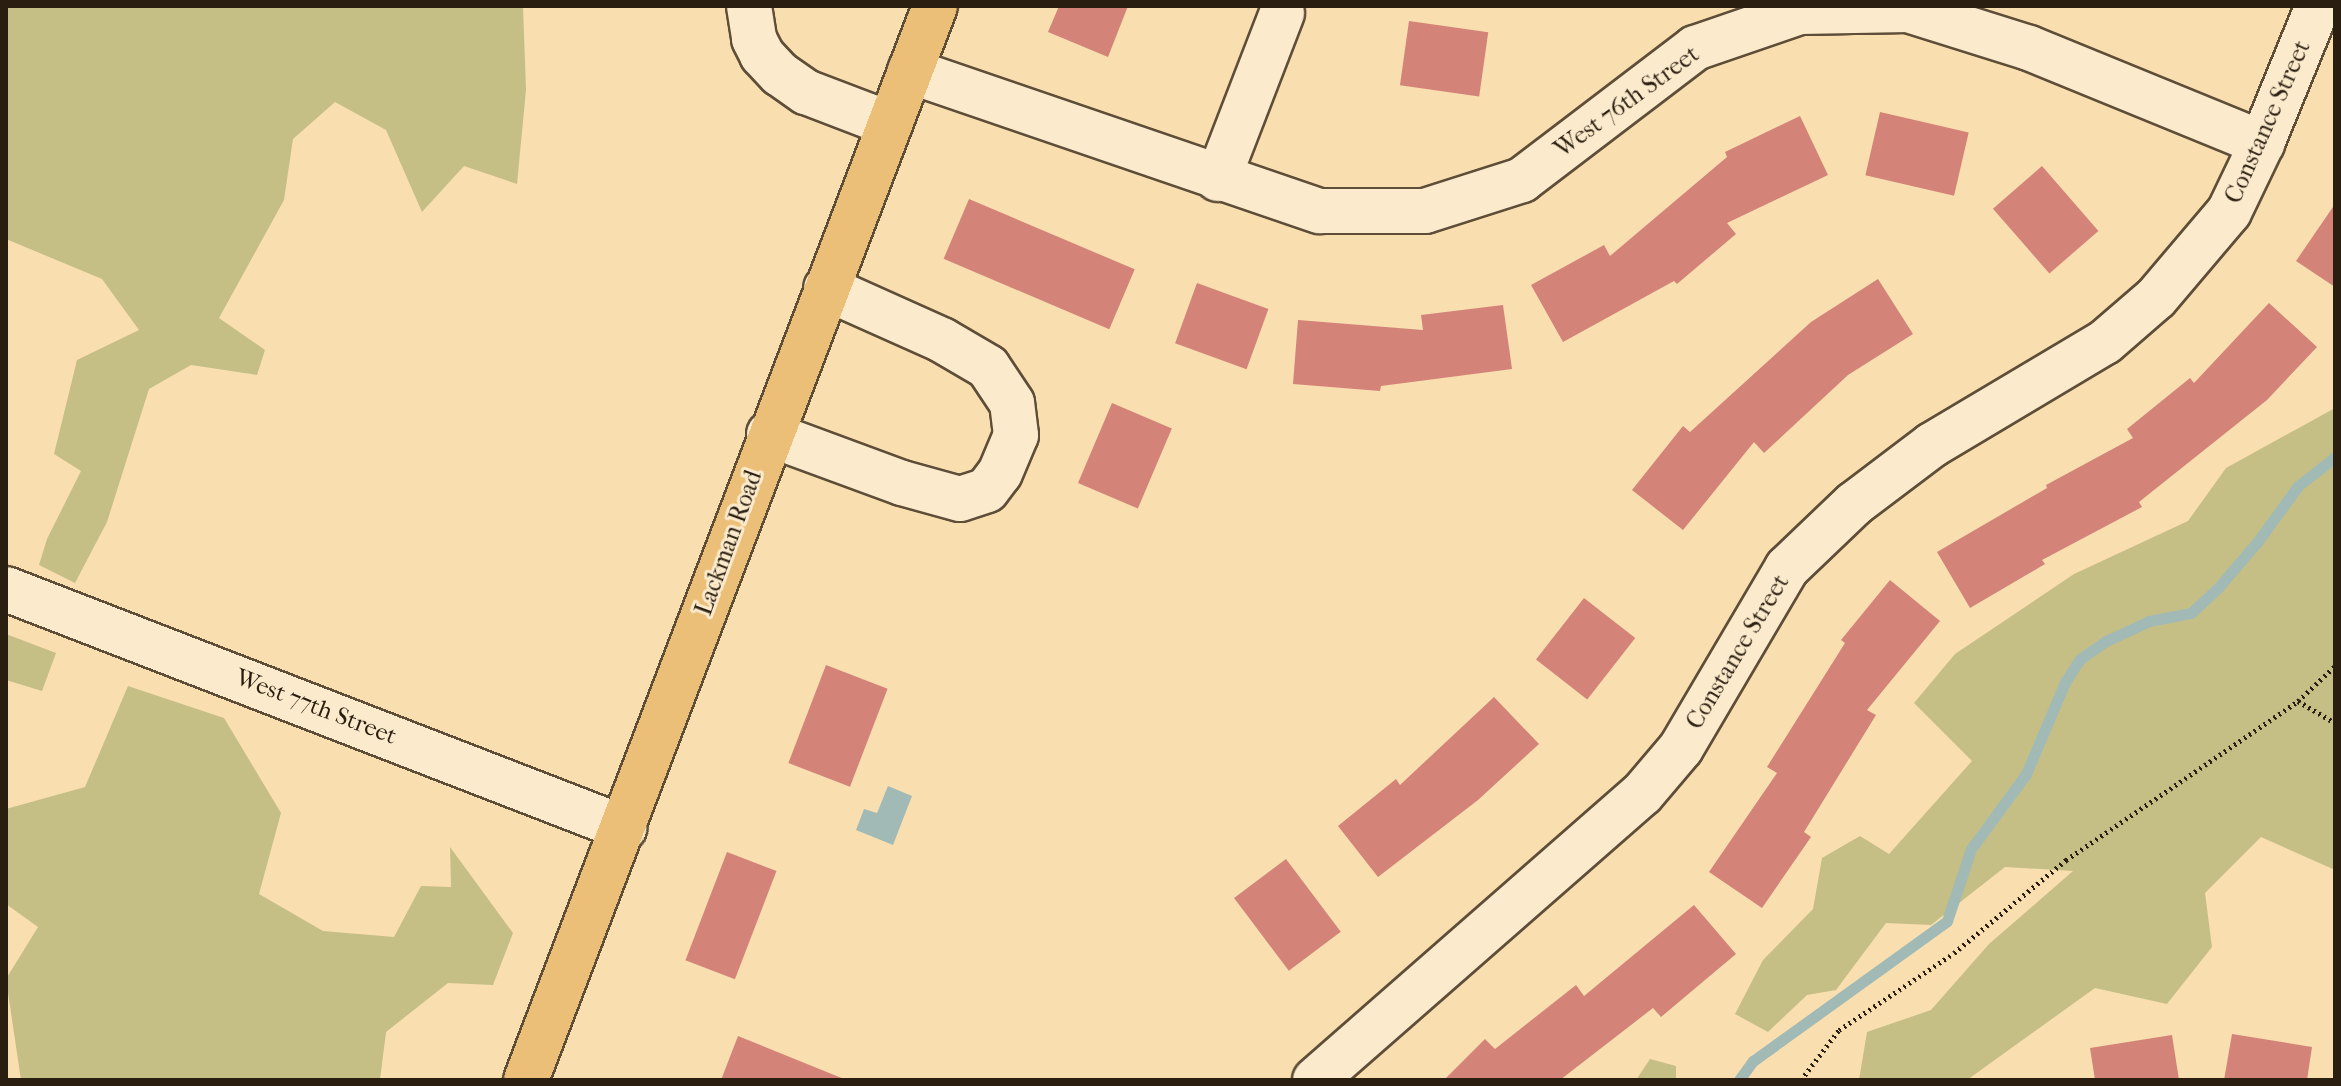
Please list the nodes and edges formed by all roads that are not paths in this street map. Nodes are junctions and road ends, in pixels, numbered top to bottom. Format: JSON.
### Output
{"nodes":[{"id":1,"x":749,"y":6,"type":"edge"},
{"id":2,"x":935,"y":6,"type":"edge"},
{"id":3,"x":2318,"y":6,"type":"edge"},
{"id":4,"x":1282,"y":13,"type":"dead end"},
{"id":5,"x":910,"y":71,"type":"junction"},
{"id":6,"x":890,"y":124,"type":"junction"},
{"id":7,"x":2262,"y":143,"type":"junction"},
{"id":8,"x":1218,"y":179,"type":"junction"},
{"id":9,"x":826,"y":288,"type":"junction"},
{"id":10,"x":769,"y":434,"type":"junction"},
{"id":11,"x":6,"y":589,"type":"edge"},
{"id":12,"x":624,"y":828,"type":"junction"},
{"id":13,"x":526,"y":1080,"type":"edge"},
{"id":14,"x":1315,"y":1080,"type":"edge"}],
"edges":[{"from":1,"to":6,"type":"street"},
{"from":2,"to":5,"type":"main road","name":"Lackman Road"},
{"from":3,"to":7,"type":"street","name":"Constance Street"},
{"from":4,"to":8,"type":"street"},
{"from":5,"to":6,"type":"main road","name":"Lackman Road"},
{"from":5,"to":8,"type":"street","name":"West 76th Street"},
{"from":6,"to":9,"type":"main road","name":"Lackman Road"},
{"from":7,"to":8,"type":"street","name":"West 76th Street"},
{"from":7,"to":14,"type":"street","name":"Constance Street"},
{"from":9,"to":10,"type":"main road","name":"Lackman Road"},
{"from":9,"to":10,"type":"street"},
{"from":10,"to":12,"type":"main road","name":"Lackman Road"},
{"from":11,"to":12,"type":"street","name":"West 77th Street"},
{"from":12,"to":13,"type":"main road","name":"Lackman Road"}]}
